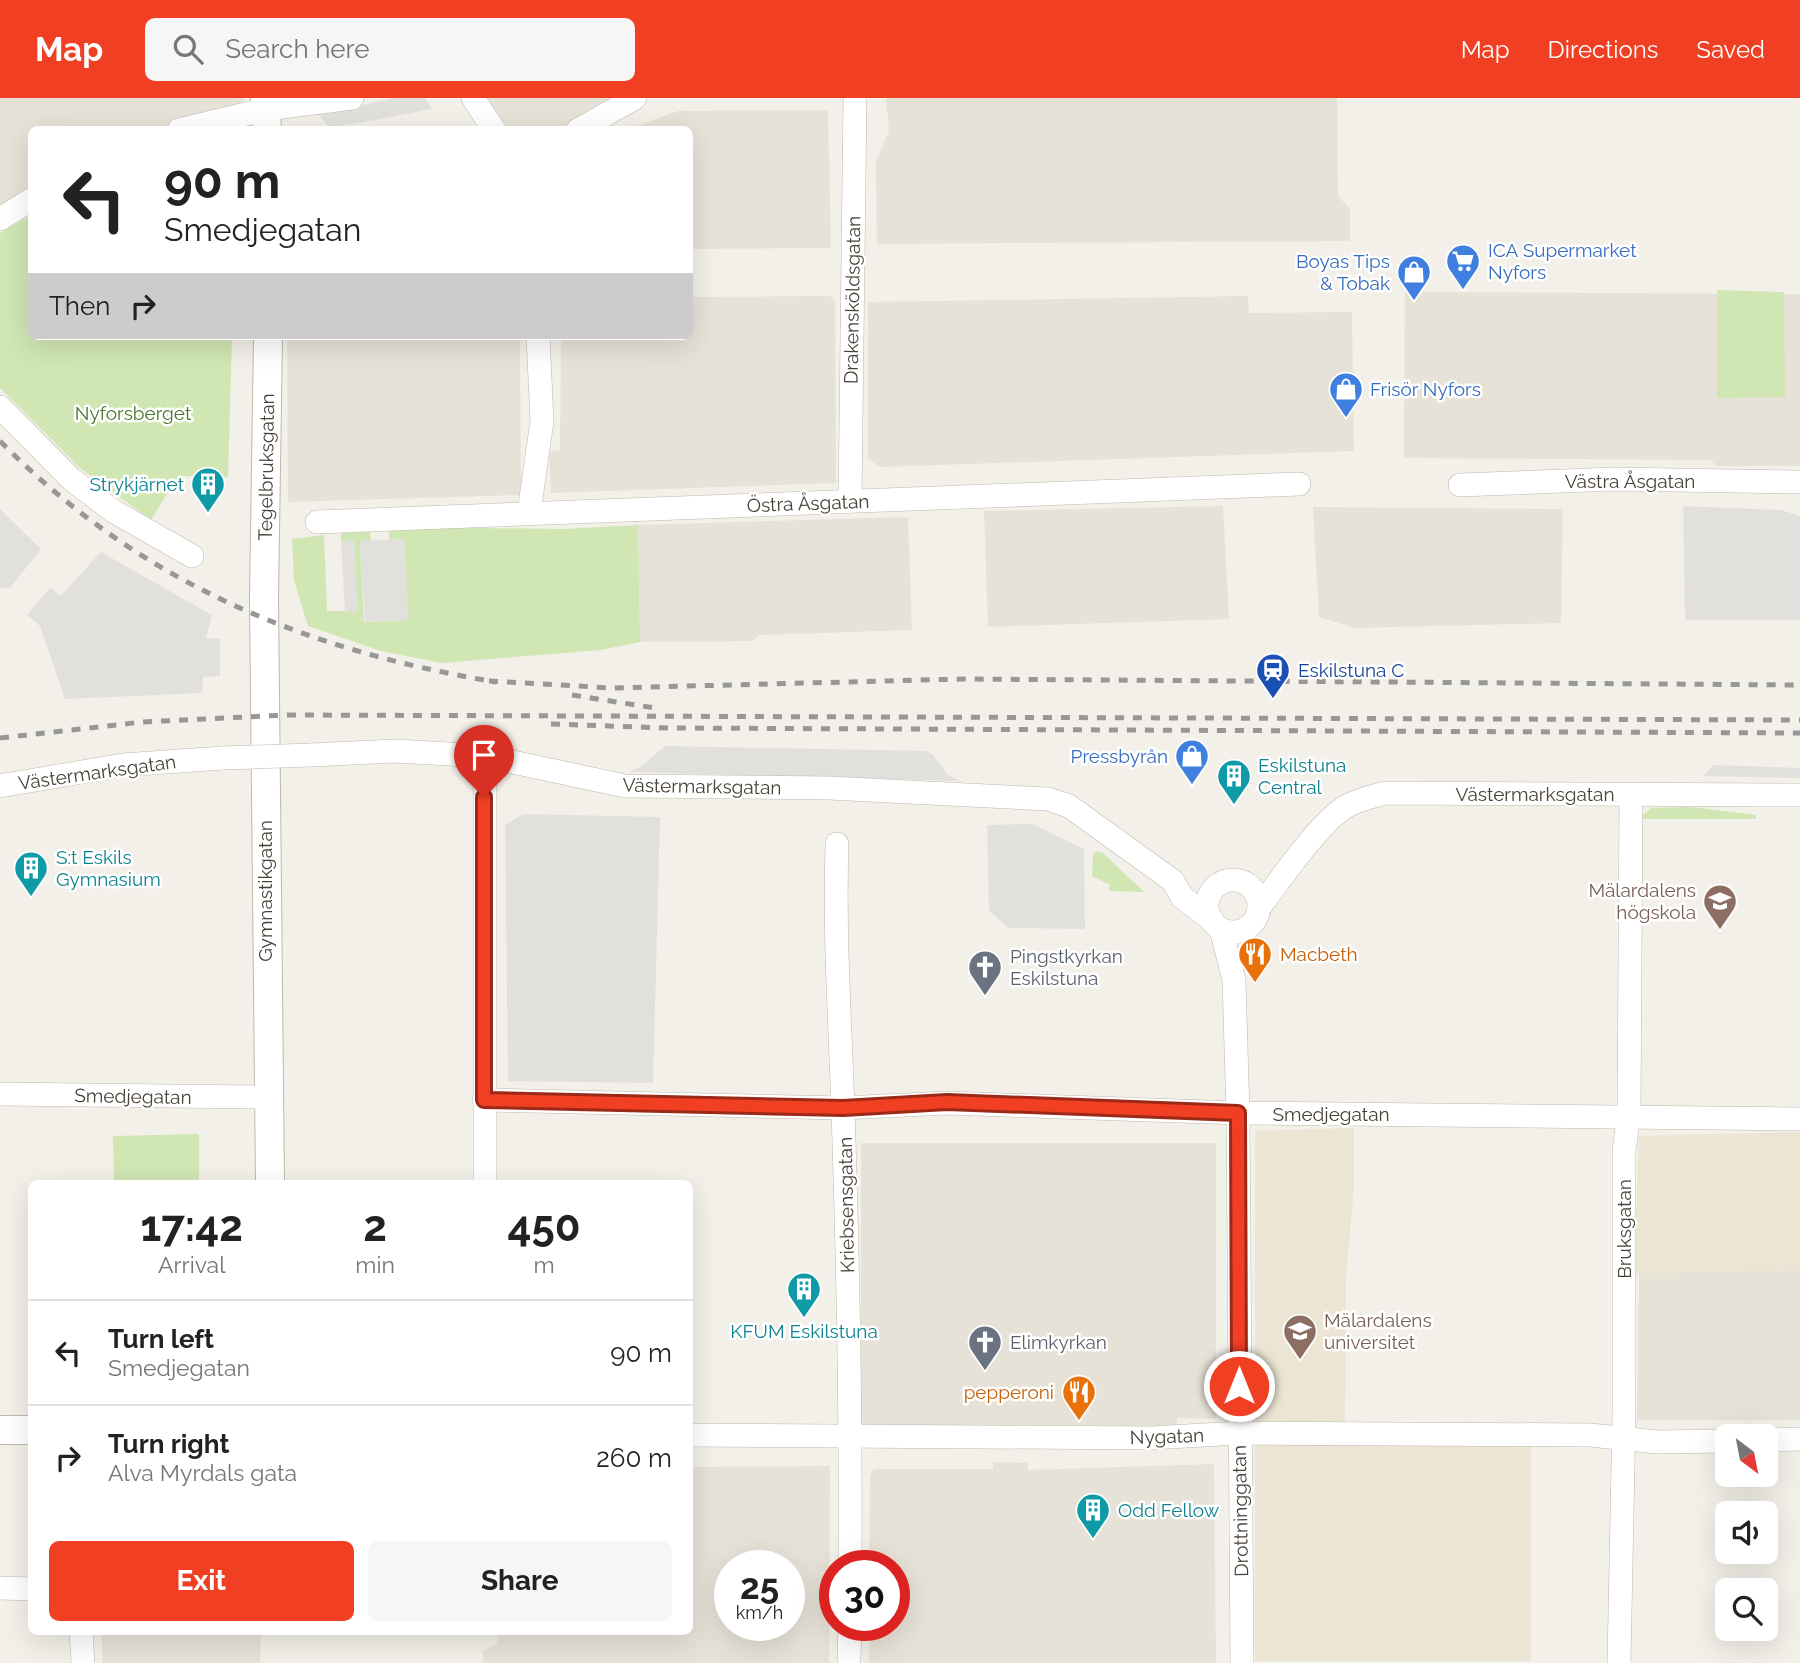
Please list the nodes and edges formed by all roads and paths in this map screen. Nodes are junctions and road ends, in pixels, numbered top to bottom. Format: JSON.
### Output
{"nodes":[{"id":1,"x":352,"y":98,"type":"edge"},
{"id":2,"x":473,"y":98,"type":"edge"},
{"id":3,"x":635,"y":98,"type":"edge"},
{"id":4,"x":855,"y":98,"type":"edge"},
{"id":5,"x":267,"y":112,"type":"edge"},
{"id":6,"x":199,"y":126,"type":"edge"},
{"id":7,"x":491,"y":126,"type":"edge"},
{"id":8,"x":585,"y":126,"type":"edge"},
{"id":9,"x":28,"y":202,"type":"edge"},
{"id":10,"x":0,"y":219,"type":"edge"},
{"id":11,"x":268,"y":340,"type":"edge"},
{"id":12,"x":538,"y":340,"type":"edge"},
{"id":13,"x":0,"y":407,"type":"edge"},
{"id":14,"x":1800,"y":482,"type":"edge"},
{"id":15,"x":1299,"y":484,"type":"dead end"},
{"id":16,"x":1460,"y":485,"type":"dead end"},
{"id":17,"x":850,"y":502,"type":"junction"},
{"id":18,"x":529,"y":512,"type":"junction"},
{"id":19,"x":317,"y":522,"type":"dead end"},
{"id":20,"x":192,"y":556,"type":"dead end"},
{"id":21,"x":264,"y":598,"type":"joint"},
{"id":22,"x":485,"y":756,"type":"junction"},
{"id":23,"x":0,"y":786,"type":"edge"},
{"id":24,"x":1631,"y":794,"type":"junction"},
{"id":25,"x":1800,"y":795,"type":"edge"},
{"id":26,"x":837,"y":844,"type":"dead end"},
{"id":27,"x":1295,"y":859,"type":"junction"},
{"id":28,"x":1173,"y":881,"type":"junction"},
{"id":29,"x":1246,"y":883,"type":"junction"},
{"id":30,"x":1219,"y":884,"type":"junction"},
{"id":31,"x":1254,"y":917,"type":"junction"},
{"id":32,"x":1217,"y":925,"type":"junction"},
{"id":33,"x":1234,"y":980,"type":"junction"},
{"id":34,"x":0,"y":1094,"type":"edge"},
{"id":35,"x":267,"y":1097,"type":"junction"},
{"id":36,"x":484,"y":1100,"type":"junction"},
{"id":37,"x":843,"y":1108,"type":"junction"},
{"id":38,"x":1238,"y":1113,"type":"junction"},
{"id":39,"x":1629,"y":1116,"type":"junction"},
{"id":40,"x":1800,"y":1119,"type":"edge"},
{"id":41,"x":270,"y":1180,"type":"edge"},
{"id":42,"x":485,"y":1180,"type":"edge"},
{"id":43,"x":0,"y":1412,"type":"edge"},
{"id":44,"x":28,"y":1412,"type":"edge"},
{"id":45,"x":0,"y":1430,"type":"edge"},
{"id":46,"x":28,"y":1430,"type":"edge"},
{"id":47,"x":1239,"y":1433,"type":"junction"},
{"id":48,"x":693,"y":1435,"type":"edge"},
{"id":49,"x":851,"y":1437,"type":"junction"},
{"id":50,"x":1622,"y":1439,"type":"junction"},
{"id":51,"x":1800,"y":1439,"type":"edge"},
{"id":52,"x":1778,"y":1440,"type":"edge"},
{"id":53,"x":1715,"y":1441,"type":"edge"},
{"id":54,"x":850,"y":1550,"type":"edge"},
{"id":55,"x":0,"y":1588,"type":"edge"},
{"id":56,"x":28,"y":1589,"type":"edge"},
{"id":57,"x":81,"y":1635,"type":"edge"},
{"id":58,"x":850,"y":1641,"type":"edge"},
{"id":59,"x":849,"y":1658,"type":"dead end"},
{"id":60,"x":83,"y":1663,"type":"edge"},
{"id":61,"x":1242,"y":1663,"type":"edge"},
{"id":62,"x":1619,"y":1663,"type":"edge"}],
"edges":[{"from":1,"to":5,"type":"street"},
{"from":2,"to":7,"type":"street"},
{"from":3,"to":8,"type":"street"},
{"from":4,"to":17,"type":"street","name":"Drakensköldsgatan"},
{"from":5,"to":6,"type":"street"},
{"from":9,"to":10,"type":"street"},
{"from":11,"to":21,"type":"street","name":"Tegelbruksgatan"},
{"from":12,"to":18,"type":"street"},
{"from":13,"to":20,"type":"street"},
{"from":14,"to":16,"type":"street","name":"Västra Åsgatan"},
{"from":15,"to":17,"type":"street","name":"Östra Åsgatan"},
{"from":17,"to":18,"type":"street","name":"Östra Åsgatan"},
{"from":18,"to":19,"type":"street","name":"Östra Åsgatan"},
{"from":21,"to":35,"type":"street","name":"Gymnastikgatan"},
{"from":22,"to":23,"type":"street","name":"Västermarksgatan","bridge":true},
{"from":22,"to":28,"type":"street","name":"Västermarksgatan"},
{"from":22,"to":36,"type":"street"},
{"from":24,"to":25,"type":"street","name":"Västermarksgatan"},
{"from":24,"to":27,"type":"street","name":"Västermarksgatan"},
{"from":24,"to":39,"type":"street","name":"Bruksgatan"},
{"from":26,"to":37,"type":"street","name":"Kriebsensgatan"},
{"from":27,"to":29,"type":"street","name":"Västermarksgatan"},
{"from":27,"to":31,"type":"street","name":"Västermarksgatan"},
{"from":28,"to":30,"type":"street"},
{"from":28,"to":32,"type":"street","name":"Västermarksgatan"},
{"from":29,"to":30,"type":"street"},
{"from":29,"to":31,"type":"street"},
{"from":30,"to":32,"type":"street"},
{"from":31,"to":32,"type":"street"},
{"from":31,"to":33,"type":"street","name":"Drottninggatan"},
{"from":32,"to":33,"type":"street","name":"Drottninggatan"},
{"from":33,"to":38,"type":"street","name":"Drottninggatan"},
{"from":34,"to":35,"type":"street","name":"Smedjegatan"},
{"from":35,"to":41,"type":"street","name":"Gymnastikgatan"},
{"from":36,"to":37,"type":"street","name":"Smedjegatan"},
{"from":36,"to":42,"type":"street"},
{"from":37,"to":38,"type":"street","name":"Smedjegatan"},
{"from":37,"to":49,"type":"street","name":"Kriebsensgatan"},
{"from":38,"to":39,"type":"street","name":"Smedjegatan"},
{"from":38,"to":47,"type":"street","name":"Drottninggatan"},
{"from":39,"to":40,"type":"street","name":"Smedjegatan"},
{"from":39,"to":50,"type":"street","name":"Bruksgatan"},
{"from":43,"to":44,"type":"street"},
{"from":45,"to":46,"type":"street"},
{"from":47,"to":49,"type":"street","name":"Nygatan"},
{"from":47,"to":50,"type":"street","name":"Nygatan"},
{"from":47,"to":61,"type":"street","name":"Drottninggatan"},
{"from":48,"to":49,"type":"street","name":"Nygatan"},
{"from":49,"to":54,"type":"street","name":"Kriebsensgatan"},
{"from":50,"to":53,"type":"street","name":"Nygatan"},
{"from":50,"to":62,"type":"street","name":"Bruksgatan"},
{"from":51,"to":52,"type":"street"},
{"from":55,"to":56,"type":"street"},
{"from":57,"to":60,"type":"street"},
{"from":58,"to":59,"type":"street"}]}
